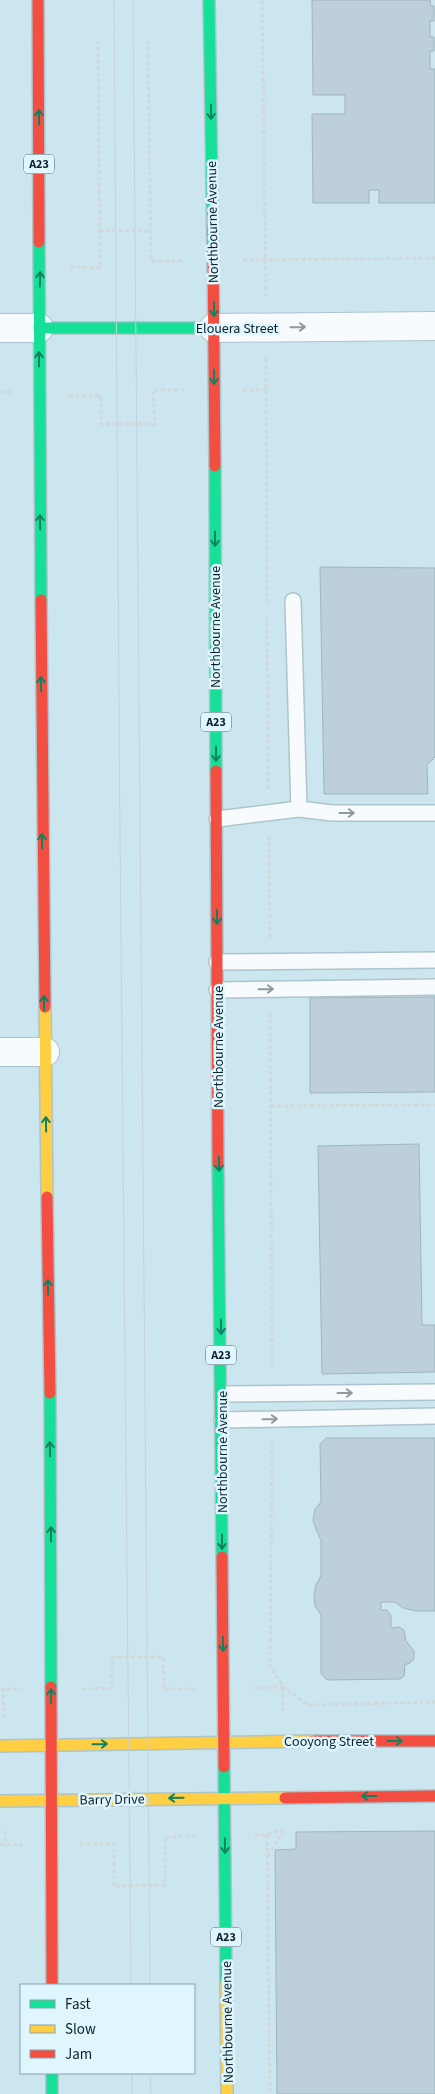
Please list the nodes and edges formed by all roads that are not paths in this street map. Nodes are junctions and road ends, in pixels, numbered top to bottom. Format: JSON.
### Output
{"nodes":[{"id":1,"x":38,"y":0,"type":"edge"},
{"id":2,"x":209,"y":0,"type":"edge"},
{"id":3,"x":435,"y":326,"type":"edge"},
{"id":4,"x":0,"y":328,"type":"edge"},
{"id":5,"x":39,"y":328,"type":"junction"},
{"id":6,"x":214,"y":328,"type":"junction"},
{"id":7,"x":293,"y":601,"type":"dead end"},
{"id":8,"x":299,"y":809,"type":"junction"},
{"id":9,"x":435,"y":813,"type":"edge"},
{"id":10,"x":217,"y":819,"type":"junction"},
{"id":11,"x":435,"y":960,"type":"edge"},
{"id":12,"x":217,"y":962,"type":"junction"},
{"id":13,"x":435,"y":987,"type":"edge"},
{"id":14,"x":217,"y":990,"type":"junction"},
{"id":15,"x":0,"y":1052,"type":"edge"},
{"id":16,"x":45,"y":1052,"type":"junction"},
{"id":17,"x":435,"y":1392,"type":"edge"},
{"id":18,"x":222,"y":1394,"type":"junction"},
{"id":19,"x":435,"y":1416,"type":"edge"},
{"id":20,"x":222,"y":1420,"type":"junction"},
{"id":21,"x":224,"y":1741,"type":"junction"},
{"id":22,"x":435,"y":1741,"type":"edge"},
{"id":23,"x":52,"y":1745,"type":"junction"},
{"id":24,"x":0,"y":1746,"type":"edge"},
{"id":25,"x":435,"y":1796,"type":"edge"},
{"id":26,"x":224,"y":1797,"type":"junction"},
{"id":27,"x":52,"y":1800,"type":"junction"},
{"id":28,"x":0,"y":1801,"type":"edge"},
{"id":29,"x":52,"y":1984,"type":"edge"},
{"id":30,"x":52,"y":2074,"type":"edge"},
{"id":31,"x":52,"y":2094,"type":"edge"},
{"id":32,"x":227,"y":2094,"type":"edge"}],
"edges":[{"from":5,"to":1,"type":"main road","number":"A23","one_way":true},
{"from":2,"to":6,"type":"main road","name":"Northbourne Avenue","number":"A23","one_way":true},
{"from":6,"to":3,"type":"street","name":"Elouera Street","one_way":true},
{"from":4,"to":5,"type":"street"},
{"from":5,"to":6,"type":"main road","name":"Elouera Street"},
{"from":16,"to":5,"type":"main road","number":"A23","one_way":true},
{"from":6,"to":10,"type":"main road","name":"Northbourne Avenue","number":"A23","one_way":true},
{"from":7,"to":8,"type":"lane"},
{"from":8,"to":9,"type":"lane","one_way":true},
{"from":8,"to":10,"type":"lane"},
{"from":10,"to":12,"type":"main road","name":"Northbourne Avenue","number":"A23","one_way":true},
{"from":11,"to":12,"type":"lane"},
{"from":12,"to":14,"type":"main road","name":"Northbourne Avenue","number":"A23"},
{"from":14,"to":13,"type":"lane","one_way":true},
{"from":14,"to":18,"type":"main road","name":"Northbourne Avenue","number":"A23","one_way":true},
{"from":15,"to":16,"type":"street"},
{"from":23,"to":16,"type":"main road","number":"A23","one_way":true},
{"from":18,"to":17,"type":"lane","one_way":true},
{"from":18,"to":20,"type":"main road","name":"Northbourne Avenue","number":"A23"},
{"from":20,"to":19,"type":"lane","one_way":true},
{"from":20,"to":21,"type":"main road","name":"Northbourne Avenue","number":"A23","one_way":true},
{"from":21,"to":22,"type":"main road","name":"Cooyong Street","one_way":true},
{"from":23,"to":21,"type":"main road","one_way":true},
{"from":21,"to":26,"type":"main road","name":"Northbourne Avenue","number":"A23"},
{"from":23,"to":24,"type":"main road"},
{"from":23,"to":27,"type":"main road","number":"A23"},
{"from":25,"to":26,"type":"main road","one_way":true},
{"from":26,"to":27,"type":"main road","name":"Barry Drive","one_way":true},
{"from":26,"to":32,"type":"main road","name":"Northbourne Avenue","number":"A23","one_way":true},
{"from":27,"to":28,"type":"main road","name":"Barry Drive"},
{"from":27,"to":29,"type":"main road","number":"A23"},
{"from":30,"to":31,"type":"main road"}]}
